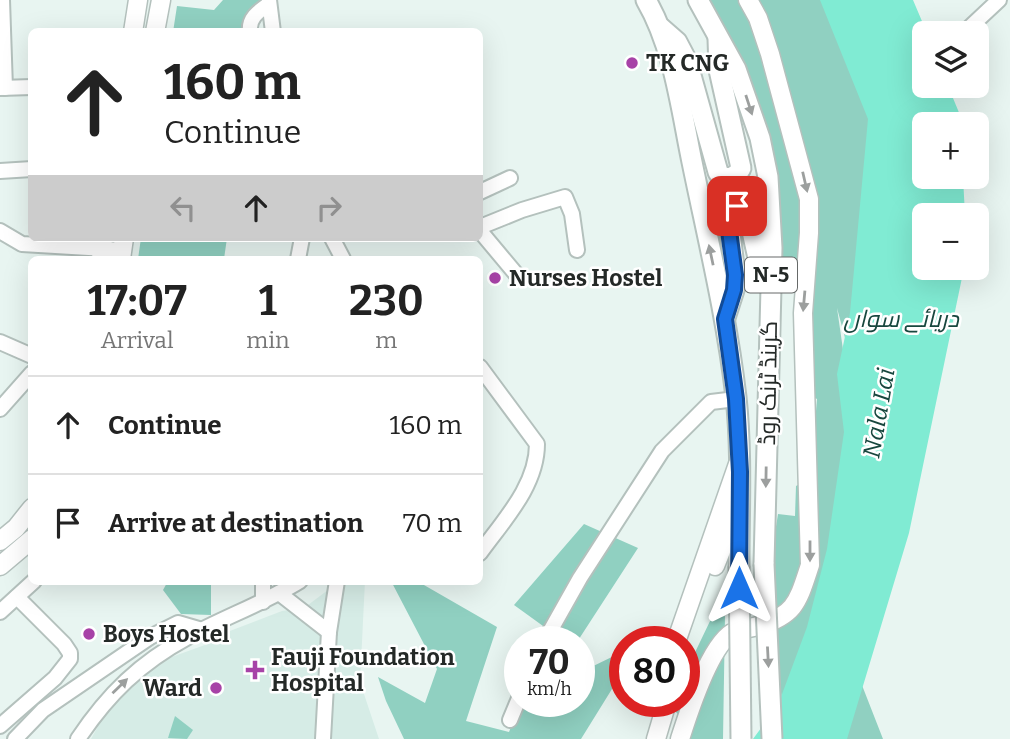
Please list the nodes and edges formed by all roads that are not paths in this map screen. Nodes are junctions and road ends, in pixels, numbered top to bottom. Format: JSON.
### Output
{"nodes":[{"id":1,"x":2,"y":0,"type":"edge"},
{"id":2,"x":138,"y":0,"type":"edge"},
{"id":3,"x":161,"y":0,"type":"edge"},
{"id":4,"x":646,"y":0,"type":"edge"},
{"id":5,"x":698,"y":0,"type":"edge"},
{"id":6,"x":748,"y":0,"type":"edge"},
{"id":7,"x":269,"y":2,"type":"edge"},
{"id":8,"x":993,"y":2,"type":"edge"},
{"id":9,"x":975,"y":21,"type":"edge"},
{"id":10,"x":658,"y":24,"type":"junction"},
{"id":11,"x":134,"y":28,"type":"edge"},
{"id":12,"x":156,"y":28,"type":"edge"},
{"id":13,"x":250,"y":28,"type":"edge"},
{"id":14,"x":272,"y":28,"type":"edge"},
{"id":15,"x":719,"y":34,"type":"junction"},
{"id":16,"x":28,"y":87,"type":"edge"},
{"id":17,"x":3,"y":88,"type":"edge"},
{"id":18,"x":28,"y":169,"type":"edge"},
{"id":19,"x":0,"y":171,"type":"edge"},
{"id":20,"x":510,"y":178,"type":"dead end"},
{"id":21,"x":483,"y":191,"type":"edge"},
{"id":22,"x":483,"y":228,"type":"edge"},
{"id":23,"x":0,"y":231,"type":"edge"},
{"id":24,"x":483,"y":233,"type":"edge"},
{"id":25,"x":102,"y":248,"type":"edge"},
{"id":26,"x":122,"y":249,"type":"edge"},
{"id":27,"x":577,"y":250,"type":"dead end"},
{"id":28,"x":516,"y":274,"type":"dead end"},
{"id":29,"x":771,"y":290,"type":"junction"},
{"id":30,"x":725,"y":319,"type":"junction"},
{"id":31,"x":0,"y":342,"type":"edge"},
{"id":32,"x":28,"y":354,"type":"edge"},
{"id":33,"x":483,"y":372,"type":"edge"},
{"id":34,"x":28,"y":378,"type":"edge"},
{"id":35,"x":736,"y":399,"type":"junction"},
{"id":36,"x":0,"y":409,"type":"edge"},
{"id":37,"x":739,"y":462,"type":"junction"},
{"id":38,"x":739,"y":504,"type":"junction"},
{"id":39,"x":28,"y":513,"type":"edge"},
{"id":40,"x":0,"y":541,"type":"edge"},
{"id":41,"x":28,"y":542,"type":"edge"},
{"id":42,"x":483,"y":549,"type":"edge"},
{"id":43,"x":0,"y":566,"type":"edge"},
{"id":44,"x":30,"y":585,"type":"edge"},
{"id":45,"x":263,"y":585,"type":"edge"},
{"id":46,"x":293,"y":585,"type":"edge"},
{"id":47,"x":336,"y":585,"type":"edge"},
{"id":48,"x":279,"y":593,"type":"junction"},
{"id":49,"x":17,"y":597,"type":"junction"},
{"id":50,"x":263,"y":602,"type":"junction"},
{"id":51,"x":0,"y":612,"type":"edge"},
{"id":52,"x":553,"y":626,"type":"edge"},
{"id":53,"x":682,"y":626,"type":"edge"},
{"id":54,"x":692,"y":626,"type":"edge"},
{"id":55,"x":202,"y":631,"type":"junction"},
{"id":56,"x":329,"y":632,"type":"junction"},
{"id":57,"x":511,"y":717,"type":"edge"},
{"id":58,"x":651,"y":717,"type":"edge"},
{"id":59,"x":663,"y":717,"type":"edge"},
{"id":60,"x":510,"y":720,"type":"dead end"},
{"id":61,"x":0,"y":726,"type":"edge"},
{"id":62,"x":15,"y":739,"type":"edge"},
{"id":63,"x":78,"y":739,"type":"edge"},
{"id":64,"x":323,"y":739,"type":"edge"},
{"id":65,"x":644,"y":739,"type":"edge"},
{"id":66,"x":656,"y":739,"type":"edge"},
{"id":67,"x":680,"y":739,"type":"edge"},
{"id":68,"x":741,"y":739,"type":"edge"},
{"id":69,"x":772,"y":739,"type":"edge"}],
"edges":[{"from":1,"to":17,"type":"street"},
{"from":2,"to":11,"type":"main road"},
{"from":3,"to":12,"type":"main road"},
{"from":4,"to":10,"type":"highway","name":"گرینڈ ٹرنک روڈ","number":"N-5"},
{"from":5,"to":15,"type":"highway","name":"گرینڈ ٹرنک روڈ","number":"N-5"},
{"from":6,"to":67,"type":"main road","one_way":true},
{"from":7,"to":13,"type":"street"},
{"from":7,"to":14,"type":"street"},
{"from":8,"to":9,"type":"street"},
{"from":10,"to":15,"type":"highway"},
{"from":30,"to":10,"type":"highway","name":"گرینڈ ٹرنک روڈ","number":"N-5","one_way":true},
{"from":15,"to":29,"type":"highway","name":"گرینڈ ٹرنک روڈ","number":"N-5","one_way":true},
{"from":16,"to":17,"type":"street"},
{"from":18,"to":19,"type":"street"},
{"from":20,"to":21,"type":"street"},
{"from":22,"to":27,"type":"street"},
{"from":23,"to":25,"type":"street"},
{"from":24,"to":28,"type":"street"},
{"from":25,"to":26,"type":"street"},
{"from":29,"to":30,"type":"highway"},
{"from":29,"to":69,"type":"highway","name":"گرینڈ ٹرنک روڈ","number":"N-5","one_way":true,"bridge":true},
{"from":30,"to":35,"type":"highway","name":"گرینڈ ٹرنک روڈ","number":"N-5"},
{"from":31,"to":32,"type":"street"},
{"from":33,"to":42,"type":"street"},
{"from":34,"to":36,"type":"street"},
{"from":35,"to":37,"type":"highway","name":"گرینڈ ٹرنک روڈ","number":"N-5"},
{"from":35,"to":52,"type":"street"},
{"from":37,"to":38,"type":"highway","name":"گرینڈ ٹرنک روڈ","number":"N-5"},
{"from":37,"to":53,"type":"main road"},
{"from":38,"to":54,"type":"main road"},
{"from":38,"to":68,"type":"highway","name":"گرینڈ ٹرنک روڈ","number":"N-5","bridge":true},
{"from":39,"to":40,"type":"main road"},
{"from":41,"to":43,"type":"main road"},
{"from":44,"to":49,"type":"street"},
{"from":45,"to":50,"type":"street"},
{"from":46,"to":48,"type":"street"},
{"from":47,"to":56,"type":"street"},
{"from":48,"to":50,"type":"street"},
{"from":48,"to":56,"type":"street"},
{"from":49,"to":51,"type":"street"},
{"from":49,"to":61,"type":"street"},
{"from":50,"to":55,"type":"street"},
{"from":55,"to":62,"type":"street"},
{"from":63,"to":55,"type":"street","one_way":true},
{"from":56,"to":64,"type":"street"},
{"from":57,"to":60,"type":"street"},
{"from":58,"to":65,"type":"main road"},
{"from":59,"to":66,"type":"main road"}]}
